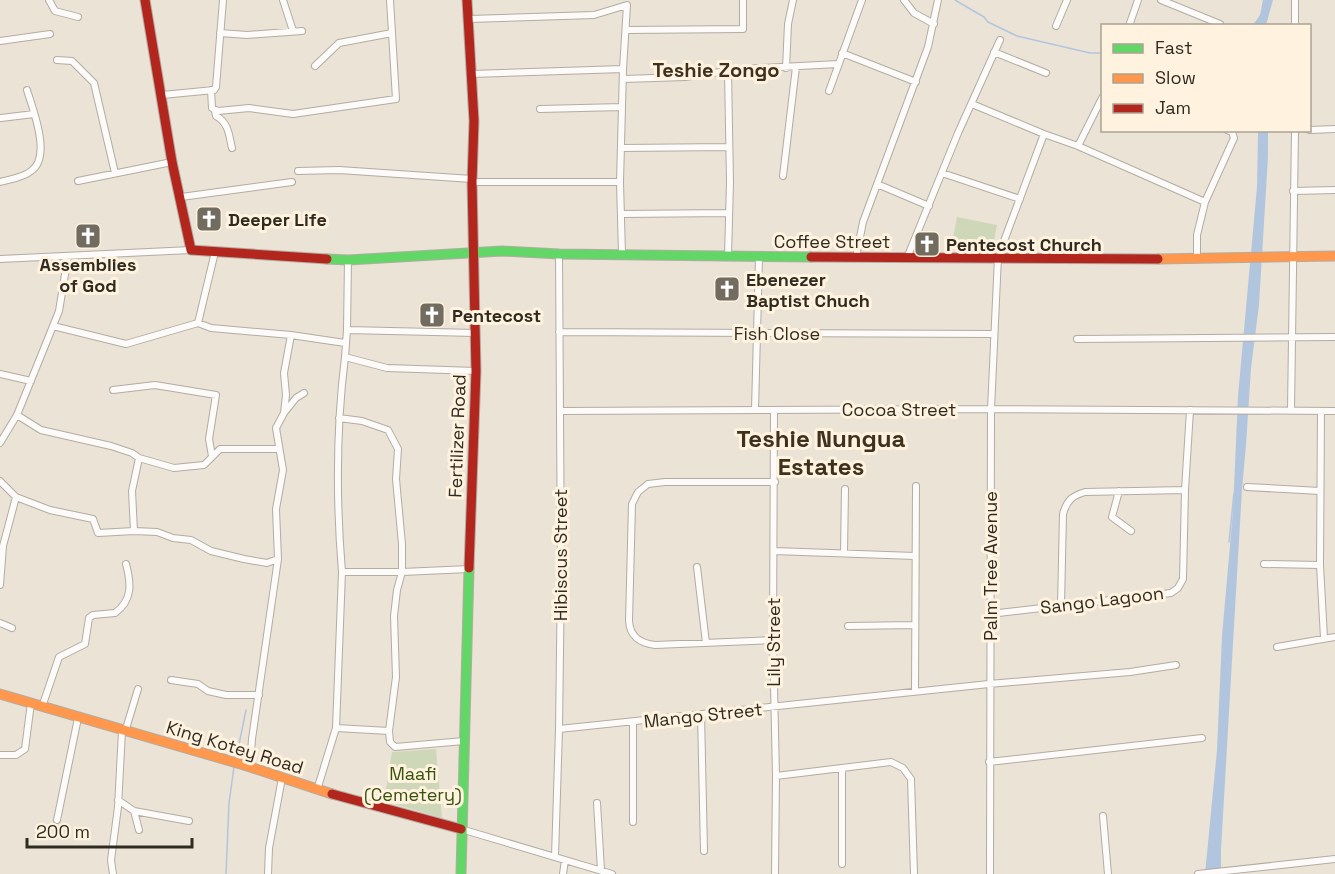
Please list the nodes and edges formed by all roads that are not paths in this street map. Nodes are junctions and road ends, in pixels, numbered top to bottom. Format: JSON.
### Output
{"nodes":[{"id":1,"x":49,"y":0,"type":"edge"},
{"id":2,"x":145,"y":0,"type":"edge"},
{"id":3,"x":223,"y":0,"type":"edge"},
{"id":4,"x":283,"y":0,"type":"edge"},
{"id":5,"x":390,"y":0,"type":"edge"},
{"id":6,"x":467,"y":0,"type":"edge"},
{"id":7,"x":743,"y":0,"type":"edge"},
{"id":8,"x":793,"y":0,"type":"edge"},
{"id":9,"x":862,"y":0,"type":"edge"},
{"id":10,"x":904,"y":0,"type":"edge"},
{"id":11,"x":939,"y":0,"type":"edge"},
{"id":12,"x":1066,"y":0,"type":"edge"},
{"id":13,"x":1138,"y":0,"type":"edge"},
{"id":14,"x":1161,"y":0,"type":"edge"},
{"id":15,"x":1295,"y":0,"type":"edge"},
{"id":16,"x":628,"y":3,"type":"edge"},
{"id":17,"x":78,"y":17,"type":"dead end"},
{"id":18,"x":468,"y":19,"type":"junction"},
{"id":19,"x":934,"y":24,"type":"junction"},
{"id":20,"x":1130,"y":24,"type":"edge"},
{"id":21,"x":1220,"y":24,"type":"edge"},
{"id":22,"x":1295,"y":24,"type":"edge"},
{"id":23,"x":1056,"y":26,"type":"dead end"},
{"id":24,"x":626,"y":30,"type":"junction"},
{"id":25,"x":293,"y":31,"type":"junction"},
{"id":26,"x":302,"y":31,"type":"dead end"},
{"id":27,"x":220,"y":33,"type":"junction"},
{"id":28,"x":392,"y":33,"type":"junction"},
{"id":29,"x":50,"y":34,"type":"dead end"},
{"id":30,"x":1000,"y":40,"type":"dead end"},
{"id":31,"x":0,"y":41,"type":"edge"},
{"id":32,"x":994,"y":52,"type":"junction"},
{"id":33,"x":842,"y":53,"type":"junction"},
{"id":34,"x":57,"y":60,"type":"dead end"},
{"id":35,"x":838,"y":64,"type":"junction"},
{"id":36,"x":315,"y":66,"type":"dead end"},
{"id":37,"x":796,"y":67,"type":"junction"},
{"id":38,"x":786,"y":68,"type":"junction"},
{"id":39,"x":623,"y":69,"type":"junction"},
{"id":40,"x":728,"y":72,"type":"junction"},
{"id":41,"x":1046,"y":73,"type":"dead end"},
{"id":42,"x":471,"y":74,"type":"junction"},
{"id":43,"x":623,"y":79,"type":"junction"},
{"id":44,"x":916,"y":82,"type":"junction"},
{"id":45,"x":27,"y":90,"type":"dead end"},
{"id":46,"x":211,"y":90,"type":"junction"},
{"id":47,"x":829,"y":92,"type":"dead end"},
{"id":48,"x":162,"y":95,"type":"junction"},
{"id":49,"x":1101,"y":100,"type":"edge"},
{"id":50,"x":972,"y":104,"type":"junction"},
{"id":51,"x":622,"y":107,"type":"junction"},
{"id":52,"x":540,"y":109,"type":"dead end"},
{"id":53,"x":215,"y":111,"type":"junction"},
{"id":54,"x":34,"y":114,"type":"junction"},
{"id":55,"x":1,"y":118,"type":"edge"},
{"id":56,"x":1335,"y":129,"type":"edge"},
{"id":57,"x":1311,"y":130,"type":"edge"},
{"id":58,"x":1232,"y":132,"type":"edge"},
{"id":59,"x":1295,"y":132,"type":"edge"},
{"id":60,"x":1044,"y":134,"type":"junction"},
{"id":61,"x":1078,"y":146,"type":"junction"},
{"id":62,"x":729,"y":147,"type":"junction"},
{"id":63,"x":232,"y":148,"type":"dead end"},
{"id":64,"x":621,"y":148,"type":"junction"},
{"id":65,"x":172,"y":162,"type":"junction"},
{"id":66,"x":298,"y":171,"type":"dead end"},
{"id":67,"x":115,"y":173,"type":"junction"},
{"id":68,"x":942,"y":173,"type":"junction"},
{"id":69,"x":783,"y":176,"type":"dead end"},
{"id":70,"x":78,"y":181,"type":"dead end"},
{"id":71,"x":472,"y":181,"type":"junction"},
{"id":72,"x":0,"y":182,"type":"edge"},
{"id":73,"x":292,"y":182,"type":"dead end"},
{"id":74,"x":620,"y":182,"type":"junction"},
{"id":75,"x":877,"y":184,"type":"junction"},
{"id":76,"x":1335,"y":190,"type":"edge"},
{"id":77,"x":1293,"y":191,"type":"junction"},
{"id":78,"x":181,"y":197,"type":"junction"},
{"id":79,"x":1020,"y":199,"type":"junction"},
{"id":80,"x":1205,"y":202,"type":"junction"},
{"id":81,"x":929,"y":206,"type":"junction"},
{"id":82,"x":729,"y":213,"type":"junction"},
{"id":83,"x":622,"y":214,"type":"junction"},
{"id":84,"x":191,"y":250,"type":"junction"},
{"id":85,"x":215,"y":252,"type":"junction"},
{"id":86,"x":474,"y":252,"type":"junction"},
{"id":87,"x":559,"y":254,"type":"junction"},
{"id":88,"x":622,"y":255,"type":"junction"},
{"id":89,"x":1293,"y":255,"type":"junction"},
{"id":90,"x":68,"y":256,"type":"junction"},
{"id":91,"x":728,"y":256,"type":"junction"},
{"id":92,"x":759,"y":256,"type":"junction"},
{"id":93,"x":1335,"y":256,"type":"edge"},
{"id":94,"x":856,"y":257,"type":"junction"},
{"id":95,"x":998,"y":257,"type":"junction"},
{"id":96,"x":907,"y":258,"type":"junction"},
{"id":97,"x":0,"y":259,"type":"edge"},
{"id":98,"x":1197,"y":259,"type":"junction"},
{"id":99,"x":348,"y":260,"type":"junction"},
{"id":100,"x":198,"y":323,"type":"junction"},
{"id":101,"x":53,"y":326,"type":"junction"},
{"id":102,"x":347,"y":330,"type":"junction"},
{"id":103,"x":560,"y":332,"type":"junction"},
{"id":104,"x":477,"y":333,"type":"junction"},
{"id":105,"x":758,"y":333,"type":"junction"},
{"id":106,"x":994,"y":334,"type":"junction"},
{"id":107,"x":291,"y":335,"type":"junction"},
{"id":108,"x":1292,"y":337,"type":"junction"},
{"id":109,"x":1335,"y":337,"type":"edge"},
{"id":110,"x":1077,"y":339,"type":"dead end"},
{"id":111,"x":345,"y":343,"type":"junction"},
{"id":112,"x":345,"y":357,"type":"junction"},
{"id":113,"x":476,"y":371,"type":"junction"},
{"id":114,"x":0,"y":374,"type":"edge"},
{"id":115,"x":31,"y":381,"type":"junction"},
{"id":116,"x":113,"y":390,"type":"dead end"},
{"id":117,"x":304,"y":393,"type":"dead end"},
{"id":118,"x":991,"y":409,"type":"junction"},
{"id":119,"x":754,"y":410,"type":"junction"},
{"id":120,"x":774,"y":410,"type":"junction"},
{"id":121,"x":1190,"y":410,"type":"junction"},
{"id":122,"x":1292,"y":410,"type":"junction"},
{"id":123,"x":560,"y":411,"type":"junction"},
{"id":124,"x":1321,"y":411,"type":"junction"},
{"id":125,"x":1335,"y":411,"type":"edge"},
{"id":126,"x":284,"y":413,"type":"junction"},
{"id":127,"x":17,"y":415,"type":"junction"},
{"id":128,"x":339,"y":418,"type":"junction"},
{"id":129,"x":0,"y":443,"type":"edge"},
{"id":130,"x":279,"y":449,"type":"junction"},
{"id":131,"x":212,"y":456,"type":"junction"},
{"id":132,"x":139,"y":458,"type":"junction"},
{"id":133,"x":0,"y":481,"type":"edge"},
{"id":134,"x":774,"y":482,"type":"junction"},
{"id":135,"x":916,"y":486,"type":"dead end"},
{"id":136,"x":1247,"y":487,"type":"dead end"},
{"id":137,"x":845,"y":489,"type":"dead end"},
{"id":138,"x":1185,"y":490,"type":"junction"},
{"id":139,"x":1119,"y":491,"type":"junction"},
{"id":140,"x":1320,"y":491,"type":"junction"},
{"id":141,"x":16,"y":497,"type":"junction"},
{"id":142,"x":134,"y":531,"type":"junction"},
{"id":143,"x":1131,"y":531,"type":"dead end"},
{"id":144,"x":774,"y":551,"type":"junction"},
{"id":145,"x":844,"y":553,"type":"junction"},
{"id":146,"x":915,"y":556,"type":"junction"},
{"id":147,"x":278,"y":559,"type":"junction"},
{"id":148,"x":126,"y":564,"type":"dead end"},
{"id":149,"x":1264,"y":564,"type":"dead end"},
{"id":150,"x":1320,"y":565,"type":"junction"},
{"id":151,"x":698,"y":567,"type":"dead end"},
{"id":152,"x":469,"y":569,"type":"junction"},
{"id":153,"x":342,"y":572,"type":"junction"},
{"id":154,"x":402,"y":572,"type":"junction"},
{"id":155,"x":0,"y":585,"type":"edge"},
{"id":156,"x":1061,"y":605,"type":"junction"},
{"id":157,"x":990,"y":614,"type":"junction"},
{"id":158,"x":0,"y":623,"type":"edge"},
{"id":159,"x":915,"y":625,"type":"junction"},
{"id":160,"x":848,"y":626,"type":"dead end"},
{"id":161,"x":12,"y":628,"type":"dead end"},
{"id":162,"x":1335,"y":637,"type":"edge"},
{"id":163,"x":1324,"y":638,"type":"junction"},
{"id":164,"x":773,"y":640,"type":"junction"},
{"id":165,"x":706,"y":643,"type":"junction"},
{"id":166,"x":1277,"y":647,"type":"dead end"},
{"id":167,"x":1176,"y":665,"type":"dead end"},
{"id":168,"x":171,"y":680,"type":"dead end"},
{"id":169,"x":989,"y":684,"type":"junction"},
{"id":170,"x":138,"y":689,"type":"dead end"},
{"id":171,"x":915,"y":691,"type":"junction"},
{"id":172,"x":0,"y":694,"type":"edge"},
{"id":173,"x":258,"y":695,"type":"junction"},
{"id":174,"x":31,"y":703,"type":"junction"},
{"id":175,"x":42,"y":706,"type":"junction"},
{"id":176,"x":773,"y":707,"type":"junction"},
{"id":177,"x":701,"y":714,"type":"junction"},
{"id":178,"x":78,"y":718,"type":"junction"},
{"id":179,"x":633,"y":722,"type":"junction"},
{"id":180,"x":336,"y":728,"type":"junction"},
{"id":181,"x":560,"y":729,"type":"junction"},
{"id":182,"x":389,"y":731,"type":"junction"},
{"id":183,"x":124,"y":732,"type":"junction"},
{"id":184,"x":1202,"y":738,"type":"dead end"},
{"id":185,"x":464,"y":741,"type":"junction"},
{"id":186,"x":0,"y":755,"type":"edge"},
{"id":187,"x":989,"y":762,"type":"junction"},
{"id":188,"x":247,"y":766,"type":"junction"},
{"id":189,"x":842,"y":768,"type":"junction"},
{"id":190,"x":776,"y":776,"type":"junction"},
{"id":191,"x":282,"y":778,"type":"junction"},
{"id":192,"x":317,"y":790,"type":"junction"},
{"id":193,"x":118,"y":800,"type":"junction"},
{"id":194,"x":597,"y":803,"type":"dead end"},
{"id":195,"x":134,"y":811,"type":"junction"},
{"id":196,"x":1103,"y":816,"type":"dead end"},
{"id":197,"x":57,"y":820,"type":"dead end"},
{"id":198,"x":189,"y":821,"type":"dead end"},
{"id":199,"x":633,"y":822,"type":"dead end"},
{"id":200,"x":461,"y":829,"type":"junction"},
{"id":201,"x":139,"y":830,"type":"dead end"},
{"id":202,"x":704,"y":851,"type":"dead end"},
{"id":203,"x":555,"y":857,"type":"junction"},
{"id":204,"x":1335,"y":859,"type":"edge"},
{"id":205,"x":565,"y":860,"type":"junction"},
{"id":206,"x":842,"y":864,"type":"dead end"},
{"id":207,"x":601,"y":870,"type":"junction"},
{"id":208,"x":1268,"y":871,"type":"edge"},
{"id":209,"x":113,"y":874,"type":"edge"},
{"id":210,"x":268,"y":874,"type":"edge"},
{"id":211,"x":461,"y":874,"type":"edge"},
{"id":212,"x":563,"y":874,"type":"edge"},
{"id":213,"x":612,"y":874,"type":"edge"},
{"id":214,"x":775,"y":874,"type":"edge"},
{"id":215,"x":914,"y":874,"type":"edge"},
{"id":216,"x":990,"y":874,"type":"edge"},
{"id":217,"x":1108,"y":874,"type":"edge"},
{"id":218,"x":1200,"y":874,"type":"edge"}],
"edges":[{"from":1,"to":17,"type":"street"},
{"from":2,"to":48,"type":"street"},
{"from":3,"to":27,"type":"street"},
{"from":4,"to":25,"type":"street"},
{"from":5,"to":28,"type":"street"},
{"from":6,"to":18,"type":"street","name":"Fertilizer Road"},
{"from":7,"to":24,"type":"street"},
{"from":8,"to":38,"type":"street"},
{"from":9,"to":33,"type":"street"},
{"from":10,"to":19,"type":"street"},
{"from":11,"to":19,"type":"street"},
{"from":12,"to":23,"type":"street"},
{"from":13,"to":20,"type":"street"},
{"from":14,"to":21,"type":"street"},
{"from":15,"to":22,"type":"street"},
{"from":16,"to":18,"type":"street"},
{"from":16,"to":24,"type":"street"},
{"from":18,"to":42,"type":"street","name":"Fertilizer Road"},
{"from":19,"to":44,"type":"street"},
{"from":24,"to":39,"type":"street"},
{"from":25,"to":26,"type":"street"},
{"from":25,"to":27,"type":"street"},
{"from":27,"to":46,"type":"street"},
{"from":28,"to":36,"type":"street"},
{"from":28,"to":53,"type":"street"},
{"from":29,"to":31,"type":"street"},
{"from":30,"to":32,"type":"street"},
{"from":32,"to":41,"type":"street"},
{"from":32,"to":50,"type":"street"},
{"from":33,"to":35,"type":"street"},
{"from":33,"to":44,"type":"street"},
{"from":34,"to":67,"type":"street"},
{"from":35,"to":37,"type":"street"},
{"from":35,"to":47,"type":"street"},
{"from":37,"to":38,"type":"street"},
{"from":37,"to":69,"type":"street"},
{"from":38,"to":40,"type":"street"},
{"from":39,"to":42,"type":"street"},
{"from":39,"to":43,"type":"street"},
{"from":40,"to":43,"type":"street"},
{"from":40,"to":62,"type":"street"},
{"from":42,"to":71,"type":"street","name":"Fertilizer Road"},
{"from":43,"to":51,"type":"street"},
{"from":44,"to":75,"type":"street"},
{"from":45,"to":54,"type":"street"},
{"from":46,"to":48,"type":"street"},
{"from":46,"to":53,"type":"street"},
{"from":48,"to":65,"type":"street"},
{"from":49,"to":61,"type":"street"},
{"from":50,"to":60,"type":"street"},
{"from":50,"to":68,"type":"street"},
{"from":51,"to":52,"type":"street"},
{"from":51,"to":64,"type":"street"},
{"from":53,"to":63,"type":"street"},
{"from":54,"to":55,"type":"street"},
{"from":54,"to":72,"type":"street"},
{"from":56,"to":57,"type":"street"},
{"from":58,"to":80,"type":"street"},
{"from":59,"to":77,"type":"street"},
{"from":60,"to":61,"type":"street"},
{"from":60,"to":79,"type":"street","name":"Palm Tree Avenue"},
{"from":61,"to":80,"type":"street"},
{"from":62,"to":64,"type":"street"},
{"from":62,"to":82,"type":"street"},
{"from":64,"to":74,"type":"street"},
{"from":65,"to":67,"type":"street"},
{"from":65,"to":78,"type":"street"},
{"from":66,"to":71,"type":"street"},
{"from":67,"to":70,"type":"street"},
{"from":68,"to":79,"type":"street"},
{"from":68,"to":81,"type":"street"},
{"from":71,"to":74,"type":"street"},
{"from":71,"to":86,"type":"street","name":"Fertilizer Road"},
{"from":73,"to":78,"type":"street"},
{"from":74,"to":83,"type":"street"},
{"from":75,"to":81,"type":"street"},
{"from":75,"to":94,"type":"street"},
{"from":76,"to":77,"type":"street"},
{"from":77,"to":89,"type":"street"},
{"from":78,"to":84,"type":"street"},
{"from":79,"to":95,"type":"street","name":"Palm Tree Avenue"},
{"from":80,"to":98,"type":"street"},
{"from":81,"to":96,"type":"street"},
{"from":82,"to":83,"type":"street"},
{"from":82,"to":91,"type":"street"},
{"from":83,"to":88,"type":"street"},
{"from":84,"to":85,"type":"street","name":"Coffee Street"},
{"from":84,"to":90,"type":"street"},
{"from":85,"to":99,"type":"street","name":"Coffee Street"},
{"from":85,"to":100,"type":"street"},
{"from":86,"to":87,"type":"street","name":"Coffee Street"},
{"from":86,"to":99,"type":"street","name":"Coffee Street"},
{"from":86,"to":104,"type":"street","name":"Fertilizer Road"},
{"from":87,"to":88,"type":"street","name":"Coffee Street"},
{"from":87,"to":103,"type":"street","name":"Hibiscus Street"},
{"from":88,"to":91,"type":"street","name":"Coffee Street"},
{"from":89,"to":93,"type":"street","name":"Coffee Street"},
{"from":89,"to":98,"type":"street","name":"Coffee Street"},
{"from":89,"to":108,"type":"street"},
{"from":90,"to":97,"type":"street"},
{"from":90,"to":101,"type":"street"},
{"from":91,"to":92,"type":"street","name":"Coffee Street"},
{"from":92,"to":94,"type":"street","name":"Coffee Street"},
{"from":92,"to":105,"type":"street"},
{"from":94,"to":96,"type":"street","name":"Coffee Street"},
{"from":95,"to":96,"type":"street","name":"Coffee Street"},
{"from":95,"to":98,"type":"street","name":"Coffee Street"},
{"from":95,"to":106,"type":"street","name":"Palm Tree Avenue"},
{"from":99,"to":102,"type":"street"},
{"from":100,"to":101,"type":"street"},
{"from":100,"to":107,"type":"street"},
{"from":101,"to":115,"type":"street"},
{"from":102,"to":104,"type":"street"},
{"from":102,"to":111,"type":"street"},
{"from":103,"to":105,"type":"street","name":"Fish Close"},
{"from":103,"to":123,"type":"street","name":"Hibiscus Street"},
{"from":104,"to":113,"type":"street","name":"Fertilizer Road"},
{"from":105,"to":106,"type":"street","name":"Fish Close"},
{"from":105,"to":119,"type":"street"},
{"from":106,"to":118,"type":"street","name":"Palm Tree Avenue"},
{"from":107,"to":111,"type":"street"},
{"from":107,"to":126,"type":"street"},
{"from":108,"to":109,"type":"street"},
{"from":108,"to":110,"type":"street"},
{"from":108,"to":122,"type":"street"},
{"from":111,"to":112,"type":"street"},
{"from":112,"to":113,"type":"street"},
{"from":112,"to":128,"type":"street"},
{"from":113,"to":152,"type":"street","name":"Fertilizer Road"},
{"from":114,"to":115,"type":"street"},
{"from":115,"to":127,"type":"street"},
{"from":116,"to":131,"type":"street"},
{"from":117,"to":126,"type":"street"},
{"from":118,"to":120,"type":"street","name":"Cocoa Street"},
{"from":118,"to":121,"type":"street","name":"Cocoa Street"},
{"from":118,"to":157,"type":"street","name":"Palm Tree Avenue"},
{"from":119,"to":120,"type":"street","name":"Cocoa Street"},
{"from":119,"to":123,"type":"street","name":"Cocoa Street"},
{"from":120,"to":134,"type":"street","name":"Lily Street"},
{"from":121,"to":122,"type":"street","name":"Cocoa Street"},
{"from":121,"to":138,"type":"street","name":"Sango Lagoon"},
{"from":122,"to":124,"type":"street"},
{"from":123,"to":181,"type":"street","name":"Hibiscus Street"},
{"from":124,"to":125,"type":"street"},
{"from":124,"to":140,"type":"street"},
{"from":126,"to":130,"type":"street"},
{"from":127,"to":129,"type":"street"},
{"from":127,"to":132,"type":"street"},
{"from":128,"to":153,"type":"street"},
{"from":128,"to":154,"type":"street"},
{"from":130,"to":131,"type":"street"},
{"from":130,"to":147,"type":"street"},
{"from":131,"to":132,"type":"street"},
{"from":132,"to":142,"type":"street"},
{"from":133,"to":141,"type":"street"},
{"from":134,"to":144,"type":"street","name":"Lily Street"},
{"from":134,"to":165,"type":"street"},
{"from":135,"to":146,"type":"street"},
{"from":136,"to":140,"type":"street"},
{"from":137,"to":145,"type":"street"},
{"from":138,"to":139,"type":"street"},
{"from":138,"to":156,"type":"street","name":"Sango Lagoon"},
{"from":139,"to":143,"type":"street"},
{"from":139,"to":156,"type":"street"},
{"from":140,"to":150,"type":"street"},
{"from":141,"to":142,"type":"street"},
{"from":141,"to":155,"type":"street"},
{"from":142,"to":147,"type":"street"},
{"from":144,"to":145,"type":"street"},
{"from":144,"to":164,"type":"street","name":"Lily Street"},
{"from":145,"to":146,"type":"street"},
{"from":146,"to":159,"type":"street"},
{"from":147,"to":173,"type":"street"},
{"from":148,"to":175,"type":"street"},
{"from":149,"to":150,"type":"street"},
{"from":150,"to":163,"type":"street"},
{"from":151,"to":165,"type":"street"},
{"from":152,"to":154,"type":"street"},
{"from":152,"to":185,"type":"street","name":"Fertilizer Road"},
{"from":153,"to":154,"type":"street"},
{"from":153,"to":180,"type":"street"},
{"from":154,"to":182,"type":"street"},
{"from":156,"to":157,"type":"street","name":"Sango Lagoon"},
{"from":157,"to":169,"type":"street","name":"Palm Tree Avenue"},
{"from":158,"to":161,"type":"street"},
{"from":159,"to":160,"type":"street"},
{"from":159,"to":171,"type":"street"},
{"from":162,"to":163,"type":"street"},
{"from":163,"to":166,"type":"street"},
{"from":164,"to":165,"type":"street"},
{"from":164,"to":176,"type":"street","name":"Lily Street"},
{"from":167,"to":169,"type":"street","name":"Mango Street"},
{"from":168,"to":173,"type":"street"},
{"from":169,"to":171,"type":"street","name":"Mango Street"},
{"from":169,"to":187,"type":"street","name":"Palm Tree Avenue"},
{"from":170,"to":183,"type":"street"},
{"from":171,"to":176,"type":"street","name":"Mango Street"},
{"from":172,"to":174,"type":"street","name":"King Kotey Road"},
{"from":173,"to":188,"type":"street"},
{"from":174,"to":175,"type":"street","name":"King Kotey Road"},
{"from":174,"to":186,"type":"street"},
{"from":175,"to":178,"type":"street","name":"King Kotey Road"},
{"from":176,"to":177,"type":"street","name":"Mango Street"},
{"from":176,"to":190,"type":"street","name":"Lily Street"},
{"from":177,"to":179,"type":"street","name":"Mango Street"},
{"from":177,"to":202,"type":"street"},
{"from":178,"to":183,"type":"street","name":"King Kotey Road"},
{"from":178,"to":197,"type":"street"},
{"from":179,"to":181,"type":"street","name":"Mango Street"},
{"from":179,"to":199,"type":"street"},
{"from":180,"to":182,"type":"street"},
{"from":180,"to":192,"type":"street"},
{"from":181,"to":203,"type":"street","name":"Hibiscus Street"},
{"from":182,"to":185,"type":"street"},
{"from":183,"to":188,"type":"street","name":"King Kotey Road"},
{"from":183,"to":193,"type":"street"},
{"from":184,"to":187,"type":"street"},
{"from":185,"to":200,"type":"street","name":"Fertilizer Road"},
{"from":187,"to":216,"type":"street","name":"Palm Tree Avenue"},
{"from":188,"to":191,"type":"street","name":"King Kotey Road"},
{"from":189,"to":190,"type":"street"},
{"from":189,"to":206,"type":"street"},
{"from":189,"to":215,"type":"street"},
{"from":190,"to":214,"type":"street","name":"Lily Street"},
{"from":191,"to":192,"type":"street","name":"King Kotey Road"},
{"from":191,"to":210,"type":"street"},
{"from":192,"to":200,"type":"street","name":"King Kotey Road"},
{"from":193,"to":195,"type":"street"},
{"from":193,"to":209,"type":"street"},
{"from":194,"to":207,"type":"street"},
{"from":195,"to":198,"type":"street"},
{"from":195,"to":201,"type":"street"},
{"from":196,"to":217,"type":"street"},
{"from":200,"to":203,"type":"street"},
{"from":200,"to":211,"type":"street","name":"Fertilizer Road"},
{"from":203,"to":205,"type":"street"},
{"from":204,"to":208,"type":"street"},
{"from":205,"to":207,"type":"street"},
{"from":205,"to":212,"type":"street"},
{"from":207,"to":213,"type":"street"},
{"from":208,"to":218,"type":"street"}]}
